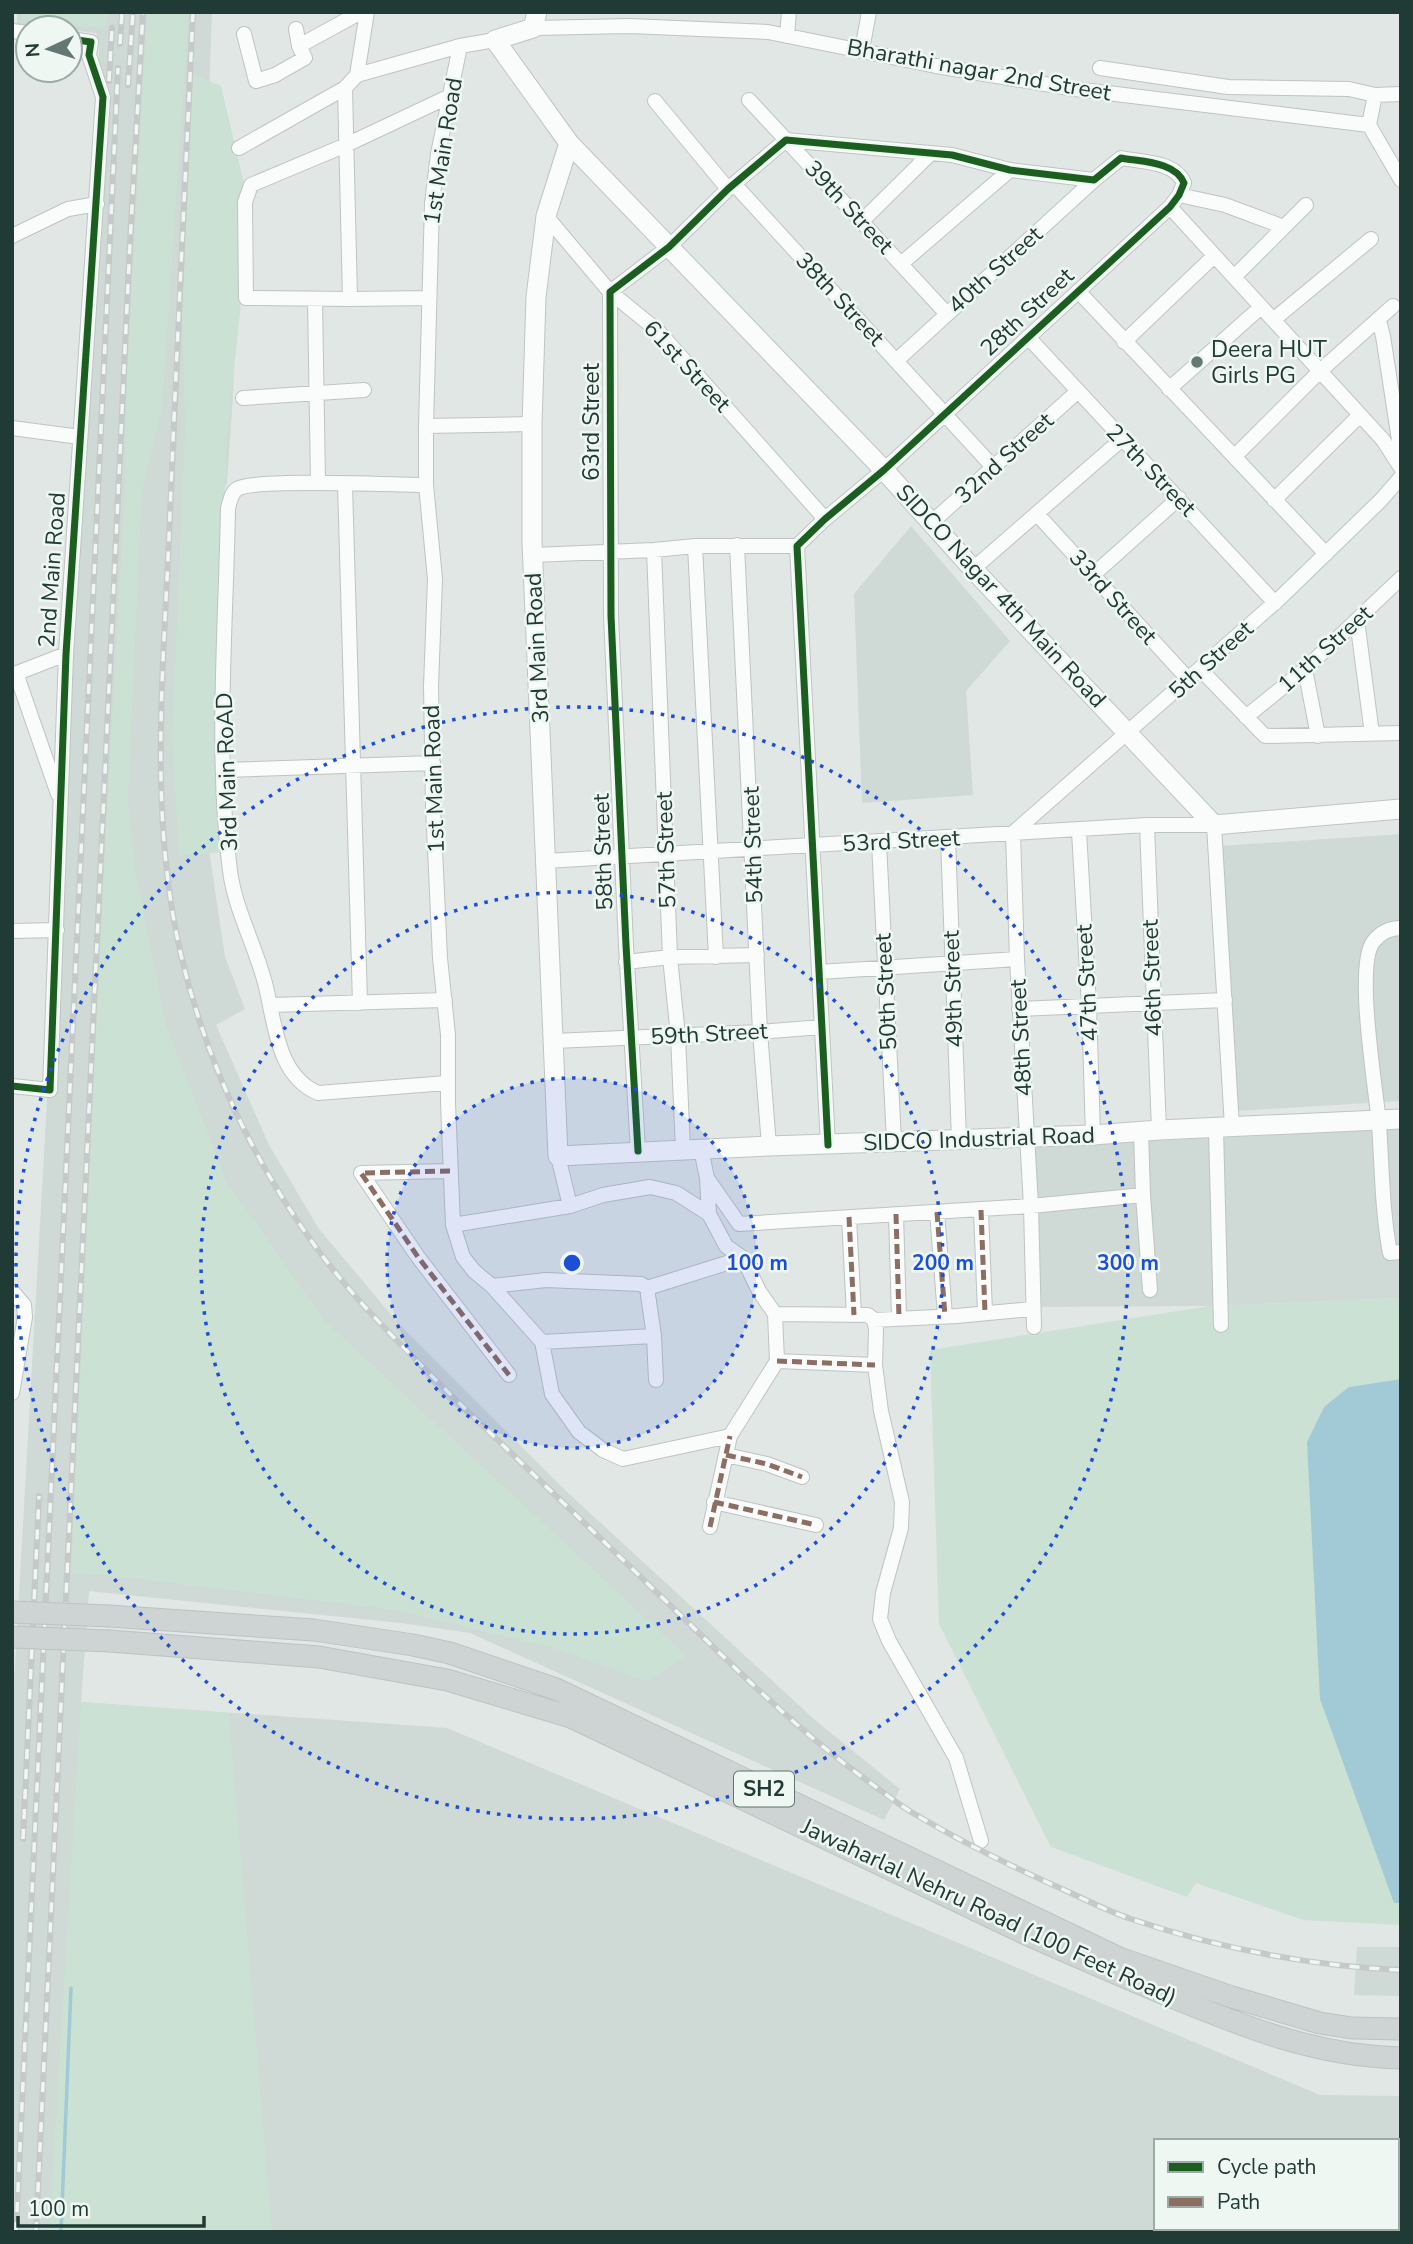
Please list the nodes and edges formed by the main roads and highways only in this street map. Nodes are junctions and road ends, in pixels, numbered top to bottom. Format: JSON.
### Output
{"nodes":[{"id":1,"x":12,"y":1612,"type":"edge"},
{"id":2,"x":12,"y":1637,"type":"edge"},
{"id":3,"x":1401,"y":2029,"type":"edge"},
{"id":4,"x":1401,"y":2058,"type":"edge"}],
"edges":[{"from":1,"to":3,"type":"main road","name":"Jawaharlal Nehru Road (100 Feet Road)","number":"SH2","bridge":true},
{"from":2,"to":4,"type":"main road","name":"Jawaharlal Nehru Road (100 Feet Road)","number":"SH2","bridge":true}]}
